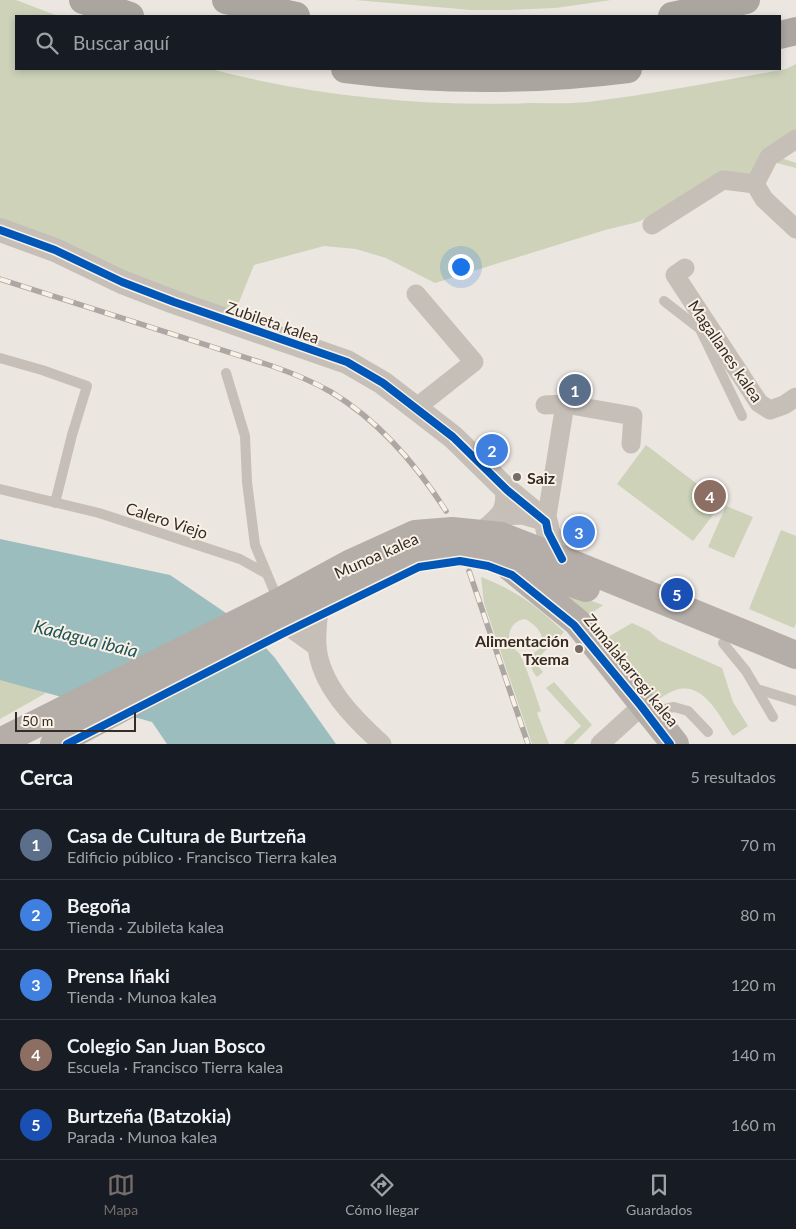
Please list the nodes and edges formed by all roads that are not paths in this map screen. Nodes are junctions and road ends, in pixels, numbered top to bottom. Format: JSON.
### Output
{"nodes":[{"id":1,"x":83,"y":0,"type":"edge"},
{"id":2,"x":226,"y":0,"type":"edge"},
{"id":3,"x":746,"y":0,"type":"edge"},
{"id":4,"x":119,"y":13,"type":"edge"},
{"id":5,"x":292,"y":15,"type":"edge"},
{"id":6,"x":677,"y":15,"type":"edge"},
{"id":7,"x":796,"y":31,"type":"edge"},
{"id":8,"x":781,"y":35,"type":"edge"},
{"id":9,"x":355,"y":70,"type":"edge"},
{"id":10,"x":619,"y":70,"type":"edge"},
{"id":11,"x":796,"y":139,"type":"edge"},
{"id":12,"x":755,"y":184,"type":"junction"},
{"id":13,"x":652,"y":225,"type":"dead end"},
{"id":14,"x":796,"y":229,"type":"edge"},
{"id":15,"x":0,"y":230,"type":"edge"},
{"id":16,"x":685,"y":268,"type":"dead end"},
{"id":17,"x":416,"y":294,"type":"dead end"},
{"id":18,"x":664,"y":301,"type":"dead end"},
{"id":19,"x":703,"y":326,"type":"junction"},
{"id":20,"x":0,"y":358,"type":"edge"},
{"id":21,"x":226,"y":373,"type":"dead end"},
{"id":22,"x":796,"y":397,"type":"edge"},
{"id":23,"x":565,"y":404,"type":"junction"},
{"id":24,"x":544,"y":405,"type":"dead end"},
{"id":25,"x":417,"y":407,"type":"junction"},
{"id":26,"x":742,"y":416,"type":"dead end"},
{"id":27,"x":631,"y":444,"type":"dead end"},
{"id":28,"x":0,"y":489,"type":"edge"},
{"id":29,"x":507,"y":490,"type":"junction"},
{"id":30,"x":55,"y":502,"type":"junction"},
{"id":31,"x":546,"y":522,"type":"junction"},
{"id":32,"x":493,"y":524,"type":"junction"},
{"id":33,"x":498,"y":558,"type":"junction"},
{"id":34,"x":562,"y":559,"type":"junction"},
{"id":35,"x":267,"y":574,"type":"junction"},
{"id":36,"x":320,"y":603,"type":"junction"},
{"id":37,"x":276,"y":611,"type":"junction"},
{"id":38,"x":723,"y":643,"type":"junction"},
{"id":39,"x":317,"y":647,"type":"junction"},
{"id":40,"x":796,"y":655,"type":"edge"},
{"id":41,"x":796,"y":673,"type":"edge"},
{"id":42,"x":756,"y":689,"type":"junction"},
{"id":43,"x":796,"y":701,"type":"edge"},
{"id":44,"x":647,"y":708,"type":"junction"},
{"id":45,"x":773,"y":717,"type":"dead end"},
{"id":46,"x":72,"y":721,"type":"junction"},
{"id":47,"x":708,"y":732,"type":"dead end"},
{"id":48,"x":0,"y":742,"type":"edge"},
{"id":49,"x":54,"y":744,"type":"edge"},
{"id":50,"x":382,"y":744,"type":"edge"},
{"id":51,"x":600,"y":744,"type":"edge"},
{"id":52,"x":674,"y":744,"type":"edge"}],
"edges":[{"from":1,"to":4,"type":"highway"},
{"from":2,"to":5,"type":"highway"},
{"from":3,"to":6,"type":"highway"},
{"from":7,"to":8,"type":"highway"},
{"from":9,"to":10,"type":"highway"},
{"from":11,"to":12,"type":"street"},
{"from":12,"to":13,"type":"street"},
{"from":12,"to":14,"type":"street"},
{"from":15,"to":25,"type":"street","name":"Zubileta kalea"},
{"from":16,"to":19,"type":"street","name":"Magallanes kalea"},
{"from":17,"to":25,"type":"street"},
{"from":18,"to":19,"type":"lane"},
{"from":19,"to":22,"type":"street","name":"Magallanes kalea"},
{"from":19,"to":26,"type":"lane"},
{"from":20,"to":30,"type":"lane"},
{"from":21,"to":35,"type":"lane"},
{"from":23,"to":24,"type":"street"},
{"from":23,"to":27,"type":"street"},
{"from":23,"to":31,"type":"street"},
{"from":25,"to":29,"type":"street","name":"Zubileta kalea"},
{"from":28,"to":30,"type":"lane","name":"Calero Viejo"},
{"from":29,"to":31,"type":"street","name":"Zubileta kalea"},
{"from":29,"to":32,"type":"street"},
{"from":30,"to":35,"type":"lane","name":"Calero Viejo"},
{"from":31,"to":32,"type":"street"},
{"from":31,"to":34,"type":"street"},
{"from":32,"to":34,"type":"main road","name":"Munoa kalea"},
{"from":32,"to":37,"type":"main road","name":"Munoa kalea"},
{"from":33,"to":36,"type":"main road","name":"Munoa kalea"},
{"from":33,"to":38,"type":"main road","name":"Munoa kalea"},
{"from":33,"to":44,"type":"main road","name":"Zumalakarregi kalea"},
{"from":34,"to":40,"type":"main road","name":"Munoa kalea"},
{"from":35,"to":37,"type":"lane"},
{"from":36,"to":37,"type":"main road","name":"Munoa kalea"},
{"from":36,"to":39,"type":"street"},
{"from":37,"to":39,"type":"street"},
{"from":37,"to":46,"type":"main road"},
{"from":38,"to":41,"type":"main road","name":"Munoa kalea"},
{"from":38,"to":42,"type":"lane"},
{"from":39,"to":50,"type":"street"},
{"from":42,"to":43,"type":"lane"},
{"from":42,"to":45,"type":"lane"},
{"from":44,"to":47,"type":"lane"},
{"from":44,"to":51,"type":"street"},
{"from":44,"to":52,"type":"main road","name":"Zumalakarregi kalea"},
{"from":46,"to":48,"type":"main road"},
{"from":46,"to":49,"type":"main road"}]}
